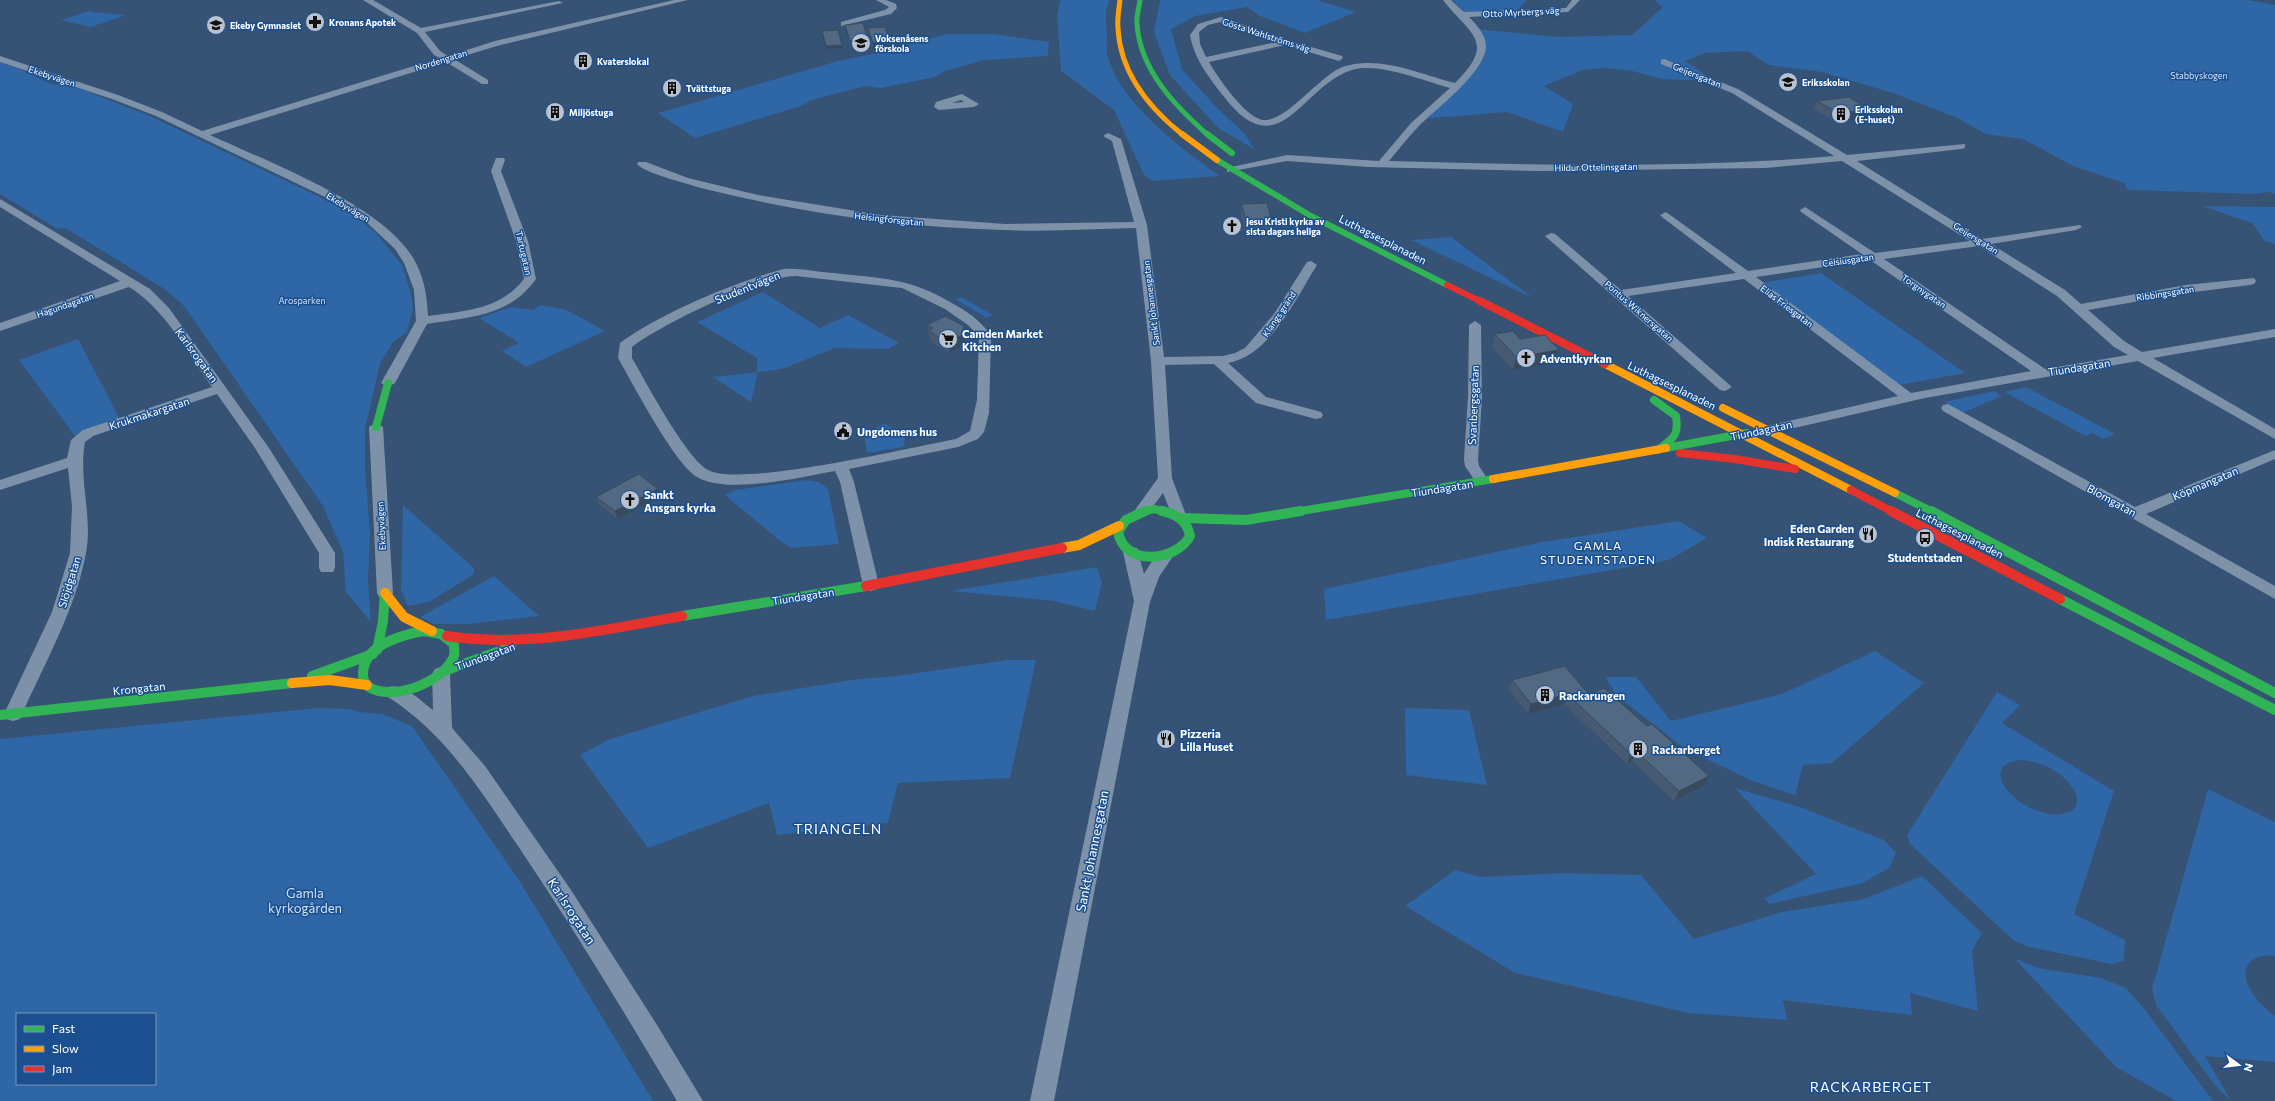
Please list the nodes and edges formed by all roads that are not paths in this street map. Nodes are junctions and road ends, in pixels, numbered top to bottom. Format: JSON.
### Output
{"nodes":[{"id":1,"x":367,"y":0,"type":"edge"},
{"id":2,"x":684,"y":0,"type":"edge"},
{"id":3,"x":880,"y":0,"type":"edge"},
{"id":4,"x":1120,"y":0,"type":"edge"},
{"id":5,"x":1140,"y":0,"type":"edge"},
{"id":6,"x":1447,"y":0,"type":"edge"},
{"id":7,"x":1576,"y":0,"type":"edge"},
{"id":8,"x":1524,"y":2,"type":"dead end"},
{"id":9,"x":559,"y":3,"type":"dead end"},
{"id":10,"x":1516,"y":12,"type":"junction"},
{"id":11,"x":1461,"y":15,"type":"junction"},
{"id":12,"x":844,"y":24,"type":"edge"},
{"id":13,"x":420,"y":31,"type":"junction"},
{"id":14,"x":1287,"y":42,"type":"junction"},
{"id":15,"x":445,"y":58,"type":"junction"},
{"id":16,"x":1339,"y":58,"type":"dead end"},
{"id":17,"x":0,"y":59,"type":"edge"},
{"id":18,"x":1204,"y":60,"type":"junction"},
{"id":19,"x":1664,"y":62,"type":"dead end"},
{"id":20,"x":485,"y":82,"type":"dead end"},
{"id":21,"x":1458,"y":87,"type":"junction"},
{"id":22,"x":202,"y":134,"type":"junction"},
{"id":23,"x":1108,"y":136,"type":"dead end"},
{"id":24,"x":1961,"y":146,"type":"dead end"},
{"id":25,"x":1843,"y":158,"type":"junction"},
{"id":26,"x":500,"y":160,"type":"dead end"},
{"id":27,"x":642,"y":164,"type":"dead end"},
{"id":28,"x":1382,"y":164,"type":"junction"},
{"id":29,"x":1250,"y":165,"type":"junction"},
{"id":30,"x":1231,"y":170,"type":"junction"},
{"id":31,"x":1263,"y":173,"type":"dead end"},
{"id":32,"x":0,"y":202,"type":"edge"},
{"id":33,"x":1805,"y":210,"type":"dead end"},
{"id":34,"x":1666,"y":215,"type":"dead end"},
{"id":35,"x":1142,"y":225,"type":"junction"},
{"id":36,"x":2076,"y":228,"type":"dead end"},
{"id":37,"x":1551,"y":236,"type":"dead end"},
{"id":38,"x":1981,"y":241,"type":"junction"},
{"id":39,"x":1875,"y":256,"type":"junction"},
{"id":40,"x":1311,"y":265,"type":"dead end"},
{"id":41,"x":1746,"y":275,"type":"junction"},
{"id":42,"x":2250,"y":281,"type":"dead end"},
{"id":43,"x":130,"y":282,"type":"junction"},
{"id":44,"x":1620,"y":294,"type":"junction"},
{"id":45,"x":2081,"y":308,"type":"junction"},
{"id":46,"x":422,"y":321,"type":"junction"},
{"id":47,"x":1475,"y":325,"type":"dead end"},
{"id":48,"x":0,"y":327,"type":"edge"},
{"id":49,"x":2275,"y":333,"type":"edge"},
{"id":50,"x":2143,"y":357,"type":"junction"},
{"id":51,"x":1216,"y":359,"type":"junction"},
{"id":52,"x":1594,"y":360,"type":"junction"},
{"id":53,"x":1158,"y":361,"type":"junction"},
{"id":54,"x":2042,"y":373,"type":"junction"},
{"id":55,"x":388,"y":383,"type":"joint"},
{"id":56,"x":1725,"y":387,"type":"dead end"},
{"id":57,"x":220,"y":388,"type":"junction"},
{"id":58,"x":1908,"y":397,"type":"junction"},
{"id":59,"x":1713,"y":403,"type":"dead end"},
{"id":60,"x":1948,"y":408,"type":"dead end"},
{"id":61,"x":1316,"y":415,"type":"dead end"},
{"id":62,"x":376,"y":427,"type":"joint"},
{"id":63,"x":1768,"y":430,"type":"junction"},
{"id":64,"x":1742,"y":434,"type":"junction"},
{"id":65,"x":2275,"y":435,"type":"edge"},
{"id":66,"x":78,"y":440,"type":"joint"},
{"id":67,"x":1655,"y":451,"type":"junction"},
{"id":68,"x":2275,"y":454,"type":"edge"},
{"id":69,"x":74,"y":461,"type":"junction"},
{"id":70,"x":840,"y":466,"type":"junction"},
{"id":71,"x":1816,"y":473,"type":"junction"},
{"id":72,"x":1165,"y":478,"type":"junction"},
{"id":73,"x":1482,"y":481,"type":"junction"},
{"id":74,"x":0,"y":485,"type":"edge"},
{"id":75,"x":1143,"y":510,"type":"junction"},
{"id":76,"x":2134,"y":513,"type":"junction"},
{"id":77,"x":1181,"y":517,"type":"junction"},
{"id":78,"x":1246,"y":520,"type":"junction"},
{"id":79,"x":1119,"y":526,"type":"junction"},
{"id":80,"x":1221,"y":528,"type":"dead end"},
{"id":81,"x":1079,"y":545,"type":"junction"},
{"id":82,"x":1129,"y":550,"type":"junction"},
{"id":83,"x":1165,"y":556,"type":"junction"},
{"id":84,"x":327,"y":568,"type":"dead end"},
{"id":85,"x":871,"y":585,"type":"junction"},
{"id":86,"x":385,"y":593,"type":"junction"},
{"id":87,"x":2275,"y":593,"type":"edge"},
{"id":88,"x":1142,"y":602,"type":"junction"},
{"id":89,"x":432,"y":631,"type":"junction"},
{"id":90,"x":447,"y":636,"type":"junction"},
{"id":91,"x":527,"y":641,"type":"junction"},
{"id":92,"x":375,"y":652,"type":"junction"},
{"id":93,"x":442,"y":672,"type":"junction"},
{"id":94,"x":280,"y":684,"type":"junction"},
{"id":95,"x":367,"y":685,"type":"junction"},
{"id":96,"x":394,"y":692,"type":"junction"},
{"id":97,"x":2275,"y":693,"type":"edge"},
{"id":98,"x":2275,"y":710,"type":"edge"},
{"id":99,"x":6,"y":714,"type":"edge"},
{"id":100,"x":443,"y":728,"type":"junction"},
{"id":101,"x":691,"y":1101,"type":"edge"},
{"id":102,"x":1042,"y":1101,"type":"edge"}],
"edges":[{"from":1,"to":13,"type":"street"},
{"from":2,"to":15,"type":"street","name":"Nordengatan"},
{"from":3,"to":12,"type":"street"},
{"from":4,"to":30,"type":"main road","name":"Luthagsesplanaden"},
{"from":5,"to":29,"type":"main road"},
{"from":6,"to":11,"type":"street","name":"Otto Myrbergs väg"},
{"from":7,"to":10,"type":"street","name":"Otto Myrbergs väg"},
{"from":8,"to":10,"type":"street"},
{"from":9,"to":13,"type":"street"},
{"from":10,"to":11,"type":"street","name":"Otto Myrbergs väg"},
{"from":11,"to":21,"type":"street","name":"Otto Myrbergs väg"},
{"from":13,"to":15,"type":"street"},
{"from":14,"to":16,"type":"street","name":"Gösta Wahlströms väg"},
{"from":14,"to":18,"type":"street"},
{"from":14,"to":18,"type":"street","name":"Gösta Wahlströms väg"},
{"from":15,"to":20,"type":"street"},
{"from":15,"to":22,"type":"street","name":"Nordengatan"},
{"from":17,"to":22,"type":"street","name":"Ekebyvägen"},
{"from":18,"to":21,"type":"street","name":"Gösta Wahlströms väg"},
{"from":19,"to":25,"type":"street","name":"Geijersgatan"},
{"from":21,"to":28,"type":"street","name":"Otto Myrbergs väg"},
{"from":22,"to":46,"type":"street","name":"Ekebyvägen"},
{"from":23,"to":35,"type":"street","name":"Sankt Johannesgatan"},
{"from":24,"to":25,"type":"street","name":"Hildur Ottelinsgatan"},
{"from":25,"to":28,"type":"street","name":"Hildur Ottelinsgatan"},
{"from":25,"to":38,"type":"street","name":"Geijersgatan"},
{"from":26,"to":46,"type":"street","name":"Tartugatan"},
{"from":27,"to":35,"type":"street","name":"Helsingforsgatan"},
{"from":28,"to":29,"type":"street","name":"Hildur Ottelinsgatan"},
{"from":29,"to":30,"type":"street","name":"Hildur Ottelinsgatan"},
{"from":29,"to":31,"type":"main road"},
{"from":30,"to":52,"type":"main road","name":"Luthagsesplanaden"},
{"from":32,"to":43,"type":"street","name":"Karlsrogatan"},
{"from":33,"to":39,"type":"street","name":"Torgnygatan"},
{"from":34,"to":41,"type":"street","name":"Elias Friesgatan"},
{"from":35,"to":53,"type":"street","name":"Sankt Johannesgatan"},
{"from":36,"to":38,"type":"street","name":"Celsiusgatan"},
{"from":37,"to":44,"type":"street","name":"Pontus Wiknersgatan"},
{"from":38,"to":39,"type":"street","name":"Celsiusgatan"},
{"from":38,"to":45,"type":"street","name":"Geijersgatan"},
{"from":39,"to":41,"type":"street","name":"Celsiusgatan"},
{"from":39,"to":54,"type":"street","name":"Torgnygatan"},
{"from":40,"to":51,"type":"street","name":"Klangs gränd"},
{"from":41,"to":44,"type":"street","name":"Celsiusgatan"},
{"from":41,"to":58,"type":"street","name":"Elias Friesgatan"},
{"from":42,"to":45,"type":"street","name":"Ribbingsgatan"},
{"from":43,"to":48,"type":"street","name":"Hagundagatan"},
{"from":43,"to":57,"type":"street","name":"Karlsrogatan"},
{"from":44,"to":56,"type":"street","name":"Pontus Wiknersgatan"},
{"from":45,"to":50,"type":"street","name":"Geijersgatan"},
{"from":46,"to":55,"type":"street","name":"Ekebyvägen"},
{"from":47,"to":73,"type":"street","name":"Svanbergsgatan"},
{"from":49,"to":50,"type":"street","name":"Tiundagatan"},
{"from":50,"to":54,"type":"street","name":"Tiundagatan"},
{"from":50,"to":65,"type":"street","name":"Geijersgatan"},
{"from":51,"to":53,"type":"street","name":"Klangs gränd"},
{"from":51,"to":61,"type":"street"},
{"from":52,"to":64,"type":"main road","name":"Luthagsesplanaden"},
{"from":52,"to":67,"type":"main road"},
{"from":53,"to":72,"type":"street","name":"Sankt Johannesgatan"},
{"from":54,"to":58,"type":"street","name":"Tiundagatan"},
{"from":55,"to":62,"type":"main road","name":"Ekebyvägen"},
{"from":57,"to":66,"type":"street","name":"Krukmakargatan"},
{"from":57,"to":84,"type":"street","name":"Karlsrogatan"},
{"from":58,"to":63,"type":"street","name":"Tiundagatan"},
{"from":59,"to":63,"type":"main road","name":"Luthagsesplanaden"},
{"from":60,"to":76,"type":"street","name":"Blomgatan"},
{"from":62,"to":86,"type":"street","name":"Ekebyvägen"},
{"from":63,"to":64,"type":"main road","name":"Tiundagatan"},
{"from":63,"to":97,"type":"main road","name":"Luthagsesplanaden"},
{"from":64,"to":67,"type":"main road","name":"Tiundagatan"},
{"from":64,"to":71,"type":"main road","name":"Luthagsesplanaden"},
{"from":66,"to":69,"type":"street","name":"Slöjdgatan"},
{"from":67,"to":71,"type":"main road"},
{"from":67,"to":73,"type":"main road","name":"Tiundagatan"},
{"from":68,"to":76,"type":"street","name":"Köpmangatan"},
{"from":69,"to":74,"type":"street"},
{"from":69,"to":99,"type":"street","name":"Slöjdgatan"},
{"from":70,"to":70,"type":"street","name":"Studentvägen"},
{"from":70,"to":85,"type":"street"},
{"from":71,"to":98,"type":"main road","name":"Luthagsesplanaden"},
{"from":72,"to":75,"type":"street"},
{"from":72,"to":77,"type":"street","name":"Sankt Johannesgatan"},
{"from":73,"to":78,"type":"main road","name":"Tiundagatan"},
{"from":75,"to":77,"type":"main road"},
{"from":75,"to":79,"type":"main road"},
{"from":76,"to":87,"type":"street","name":"Blomgatan"},
{"from":77,"to":78,"type":"main road","name":"Tiundagatan"},
{"from":77,"to":83,"type":"main road"},
{"from":78,"to":80,"type":"main road","name":"Tiundagatan"},
{"from":79,"to":81,"type":"main road","name":"Tiundagatan"},
{"from":79,"to":82,"type":"main road"},
{"from":81,"to":82,"type":"main road","name":"Tiundagatan"},
{"from":81,"to":85,"type":"main road","name":"Tiundagatan"},
{"from":82,"to":83,"type":"main road"},
{"from":82,"to":88,"type":"street","name":"Sankt Johannesgatan"},
{"from":83,"to":88,"type":"street","name":"Sankt Johannesgatan"},
{"from":85,"to":91,"type":"main road","name":"Tiundagatan"},
{"from":86,"to":89,"type":"main road"},
{"from":86,"to":92,"type":"main road","name":"Ekebyvägen"},
{"from":88,"to":102,"type":"street","name":"Sankt Johannesgatan"},
{"from":89,"to":90,"type":"main road","name":"Tiundagatan"},
{"from":89,"to":92,"type":"main road","name":"Krongatan"},
{"from":90,"to":91,"type":"main road","name":"Tiundagatan"},
{"from":90,"to":93,"type":"main road"},
{"from":91,"to":93,"type":"main road","name":"Tiundagatan"},
{"from":92,"to":94,"type":"main road","name":"Krongatan"},
{"from":92,"to":95,"type":"main road"},
{"from":93,"to":96,"type":"main road","name":"Tiundagatan"},
{"from":93,"to":100,"type":"street"},
{"from":94,"to":95,"type":"main road","name":"Krongatan"},
{"from":94,"to":99,"type":"main road","name":"Krongatan"},
{"from":95,"to":96,"type":"main road","name":"Krongatan"},
{"from":96,"to":100,"type":"street","name":"Karlsrogatan"},
{"from":100,"to":101,"type":"street","name":"Karlsrogatan"}]}
